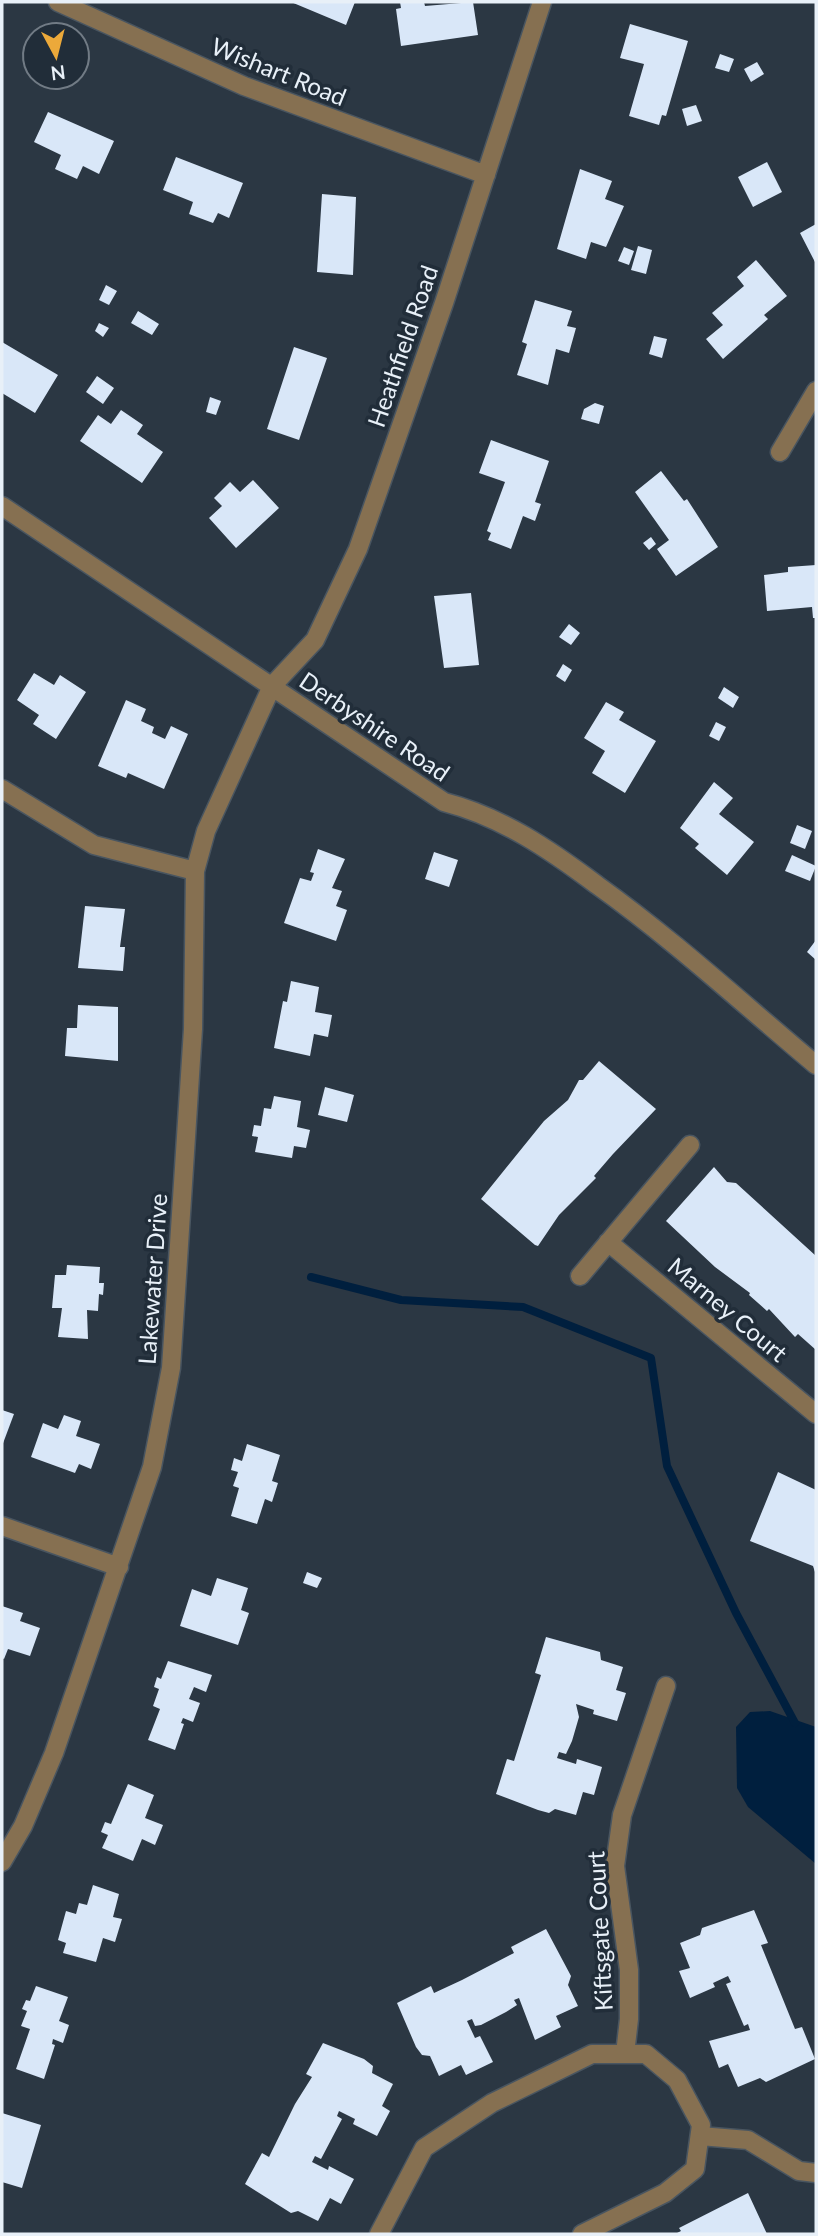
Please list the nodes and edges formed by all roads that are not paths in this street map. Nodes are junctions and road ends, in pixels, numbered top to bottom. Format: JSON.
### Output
{"nodes":[{"id":1,"x":58,"y":2,"type":"edge"},
{"id":2,"x":542,"y":2,"type":"edge"},
{"id":3,"x":486,"y":175,"type":"junction"},
{"id":4,"x":816,"y":391,"type":"edge"},
{"id":5,"x":780,"y":452,"type":"dead end"},
{"id":6,"x":2,"y":506,"type":"edge"},
{"id":7,"x":272,"y":686,"type":"junction"},
{"id":8,"x":2,"y":789,"type":"edge"},
{"id":9,"x":195,"y":871,"type":"junction"},
{"id":10,"x":816,"y":1065,"type":"edge"},
{"id":11,"x":690,"y":1145,"type":"dead end"},
{"id":12,"x":608,"y":1242,"type":"junction"},
{"id":13,"x":580,"y":1276,"type":"dead end"},
{"id":14,"x":816,"y":1414,"type":"edge"},
{"id":15,"x":2,"y":1526,"type":"edge"},
{"id":16,"x":119,"y":1567,"type":"junction"},
{"id":17,"x":666,"y":1686,"type":"dead end"},
{"id":18,"x":2,"y":1862,"type":"edge"},
{"id":19,"x":625,"y":2054,"type":"junction"},
{"id":20,"x":699,"y":2136,"type":"junction"},
{"id":21,"x":816,"y":2173,"type":"edge"},
{"id":22,"x":379,"y":2234,"type":"edge"},
{"id":23,"x":582,"y":2234,"type":"edge"}],
"edges":[{"from":1,"to":3,"type":"street","name":"Wishart Road"},
{"from":2,"to":3,"type":"street","name":"Heathfield Road"},
{"from":3,"to":7,"type":"street","name":"Heathfield Road"},
{"from":4,"to":5,"type":"street"},
{"from":6,"to":7,"type":"street","name":"Derbyshire Road"},
{"from":7,"to":9,"type":"street","name":"Lakewater Drive"},
{"from":7,"to":10,"type":"street","name":"Derbyshire Road"},
{"from":8,"to":9,"type":"street"},
{"from":9,"to":16,"type":"street","name":"Lakewater Drive"},
{"from":11,"to":12,"type":"street"},
{"from":12,"to":13,"type":"street"},
{"from":12,"to":14,"type":"street","name":"Marney Court"},
{"from":15,"to":16,"type":"street"},
{"from":16,"to":18,"type":"street","name":"Lakewater Drive"},
{"from":17,"to":19,"type":"street","name":"Kiftsgate Court"},
{"from":19,"to":20,"type":"street"},
{"from":19,"to":22,"type":"street"},
{"from":20,"to":21,"type":"street"},
{"from":20,"to":23,"type":"street"}]}
